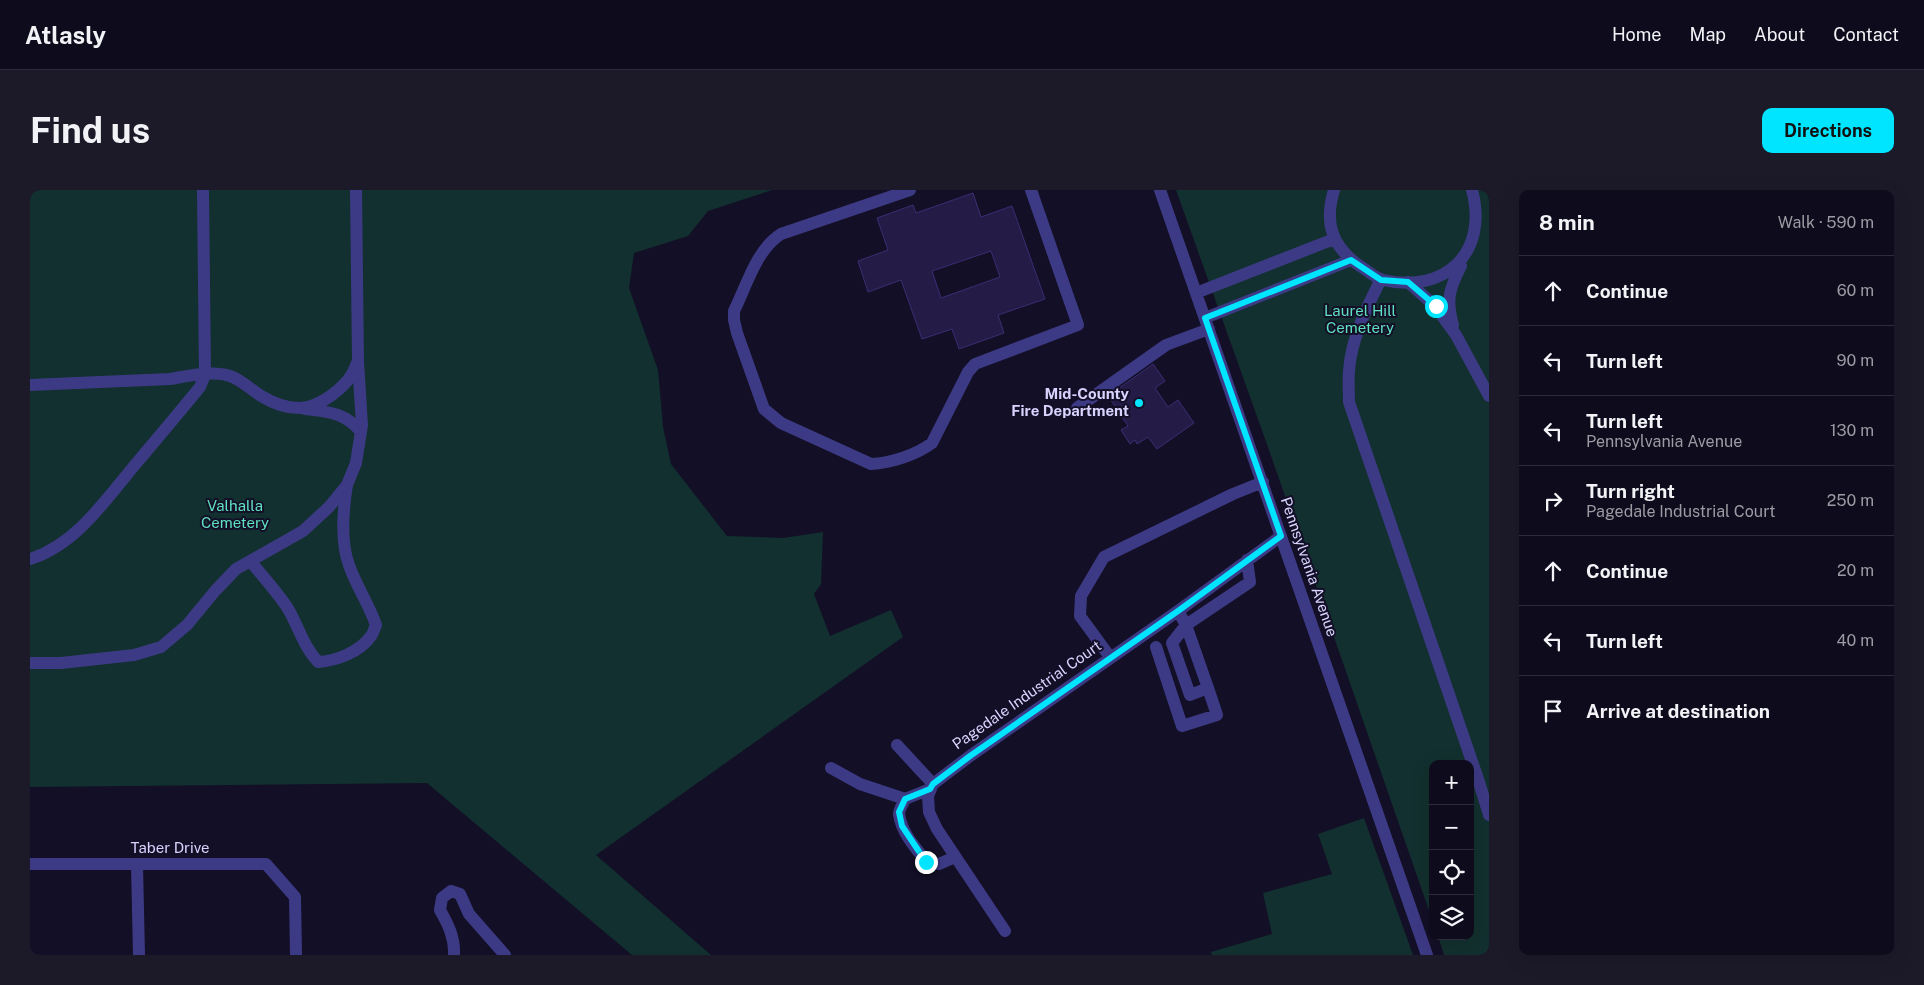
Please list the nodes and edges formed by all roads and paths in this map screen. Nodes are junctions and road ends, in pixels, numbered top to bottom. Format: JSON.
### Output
{"nodes":[{"id":1,"x":203,"y":190,"type":"edge"},
{"id":2,"x":356,"y":190,"type":"edge"},
{"id":3,"x":910,"y":190,"type":"edge"},
{"id":4,"x":1031,"y":190,"type":"edge"},
{"id":5,"x":1160,"y":190,"type":"edge"},
{"id":6,"x":1334,"y":190,"type":"edge"},
{"id":7,"x":1472,"y":190,"type":"edge"},
{"id":8,"x":1334,"y":239,"type":"junction"},
{"id":9,"x":1466,"y":258,"type":"junction"},
{"id":10,"x":1351,"y":260,"type":"junction"},
{"id":11,"x":1381,"y":280,"type":"junction"},
{"id":12,"x":1408,"y":282,"type":"junction"},
{"id":13,"x":1196,"y":293,"type":"junction"},
{"id":14,"x":1207,"y":323,"type":"junction"},
{"id":15,"x":1456,"y":335,"type":"junction"},
{"id":16,"x":358,"y":362,"type":"junction"},
{"id":17,"x":205,"y":375,"type":"junction"},
{"id":18,"x":30,"y":385,"type":"edge"},
{"id":19,"x":1489,"y":396,"type":"edge"},
{"id":20,"x":300,"y":408,"type":"junction"},
{"id":21,"x":1077,"y":408,"type":"dead end"},
{"id":22,"x":361,"y":432,"type":"junction"},
{"id":23,"x":1263,"y":482,"type":"junction"},
{"id":24,"x":347,"y":485,"type":"junction"},
{"id":25,"x":1281,"y":536,"type":"junction"},
{"id":26,"x":30,"y":559,"type":"edge"},
{"id":27,"x":1247,"y":560,"type":"junction"},
{"id":28,"x":250,"y":561,"type":"junction"},
{"id":29,"x":1178,"y":611,"type":"junction"},
{"id":30,"x":1186,"y":625,"type":"junction"},
{"id":31,"x":1156,"y":647,"type":"dead end"},
{"id":32,"x":1110,"y":657,"type":"junction"},
{"id":33,"x":30,"y":663,"type":"edge"},
{"id":34,"x":1186,"y":684,"type":"junction"},
{"id":35,"x":1208,"y":688,"type":"junction"},
{"id":36,"x":1170,"y":690,"type":"junction"},
{"id":37,"x":897,"y":745,"type":"dead end"},
{"id":38,"x":831,"y":768,"type":"dead end"},
{"id":39,"x":932,"y":786,"type":"junction"},
{"id":40,"x":905,"y":799,"type":"junction"},
{"id":41,"x":1489,"y":816,"type":"edge"},
{"id":42,"x":955,"y":857,"type":"junction"},
{"id":43,"x":30,"y":864,"type":"edge"},
{"id":44,"x":137,"y":864,"type":"junction"},
{"id":45,"x":1005,"y":931,"type":"dead end"},
{"id":46,"x":139,"y":955,"type":"edge"},
{"id":47,"x":296,"y":955,"type":"edge"},
{"id":48,"x":454,"y":955,"type":"edge"},
{"id":49,"x":505,"y":955,"type":"edge"},
{"id":50,"x":1427,"y":955,"type":"edge"}],
"edges":[{"from":1,"to":17,"type":"street"},
{"from":2,"to":16,"type":"street"},
{"from":3,"to":4,"type":"street"},
{"from":5,"to":13,"type":"street","name":"Pennsylvania Avenue"},
{"from":6,"to":8,"type":"street"},
{"from":7,"to":9,"type":"street"},
{"from":8,"to":10,"type":"street"},
{"from":8,"to":13,"type":"street"},
{"from":9,"to":12,"type":"street"},
{"from":9,"to":15,"type":"street"},
{"from":10,"to":11,"type":"street"},
{"from":10,"to":14,"type":"street"},
{"from":11,"to":12,"type":"street"},
{"from":11,"to":41,"type":"street"},
{"from":12,"to":15,"type":"street"},
{"from":13,"to":14,"type":"street","name":"Pennsylvania Avenue"},
{"from":14,"to":21,"type":"street"},
{"from":14,"to":23,"type":"street","name":"Pennsylvania Avenue"},
{"from":15,"to":19,"type":"street"},
{"from":16,"to":20,"type":"street"},
{"from":16,"to":22,"type":"street"},
{"from":17,"to":18,"type":"street"},
{"from":17,"to":20,"type":"street"},
{"from":17,"to":26,"type":"street"},
{"from":20,"to":22,"type":"street"},
{"from":22,"to":24,"type":"street"},
{"from":23,"to":25,"type":"street","name":"Pennsylvania Avenue"},
{"from":23,"to":32,"type":"street"},
{"from":24,"to":28,"type":"street"},
{"from":24,"to":28,"type":"street"},
{"from":25,"to":27,"type":"street","name":"Pagedale Industrial Court"},
{"from":25,"to":50,"type":"street","name":"Pennsylvania Avenue"},
{"from":27,"to":29,"type":"street","name":"Pagedale Industrial Court"},
{"from":27,"to":30,"type":"street"},
{"from":28,"to":33,"type":"street"},
{"from":29,"to":30,"type":"street"},
{"from":29,"to":32,"type":"street","name":"Pagedale Industrial Court"},
{"from":30,"to":34,"type":"street"},
{"from":30,"to":35,"type":"street"},
{"from":31,"to":36,"type":"street"},
{"from":32,"to":39,"type":"street","name":"Pagedale Industrial Court"},
{"from":34,"to":35,"type":"street"},
{"from":34,"to":36,"type":"street"},
{"from":35,"to":36,"type":"street"},
{"from":37,"to":39,"type":"street"},
{"from":38,"to":40,"type":"street"},
{"from":39,"to":40,"type":"street","name":"Pagedale Industrial Court"},
{"from":39,"to":42,"type":"street"},
{"from":40,"to":42,"type":"street"},
{"from":42,"to":45,"type":"street"},
{"from":43,"to":44,"type":"street","name":"Taber Drive"},
{"from":44,"to":46,"type":"street"},
{"from":44,"to":47,"type":"street","name":"Taber Drive"},
{"from":48,"to":49,"type":"street"}]}
